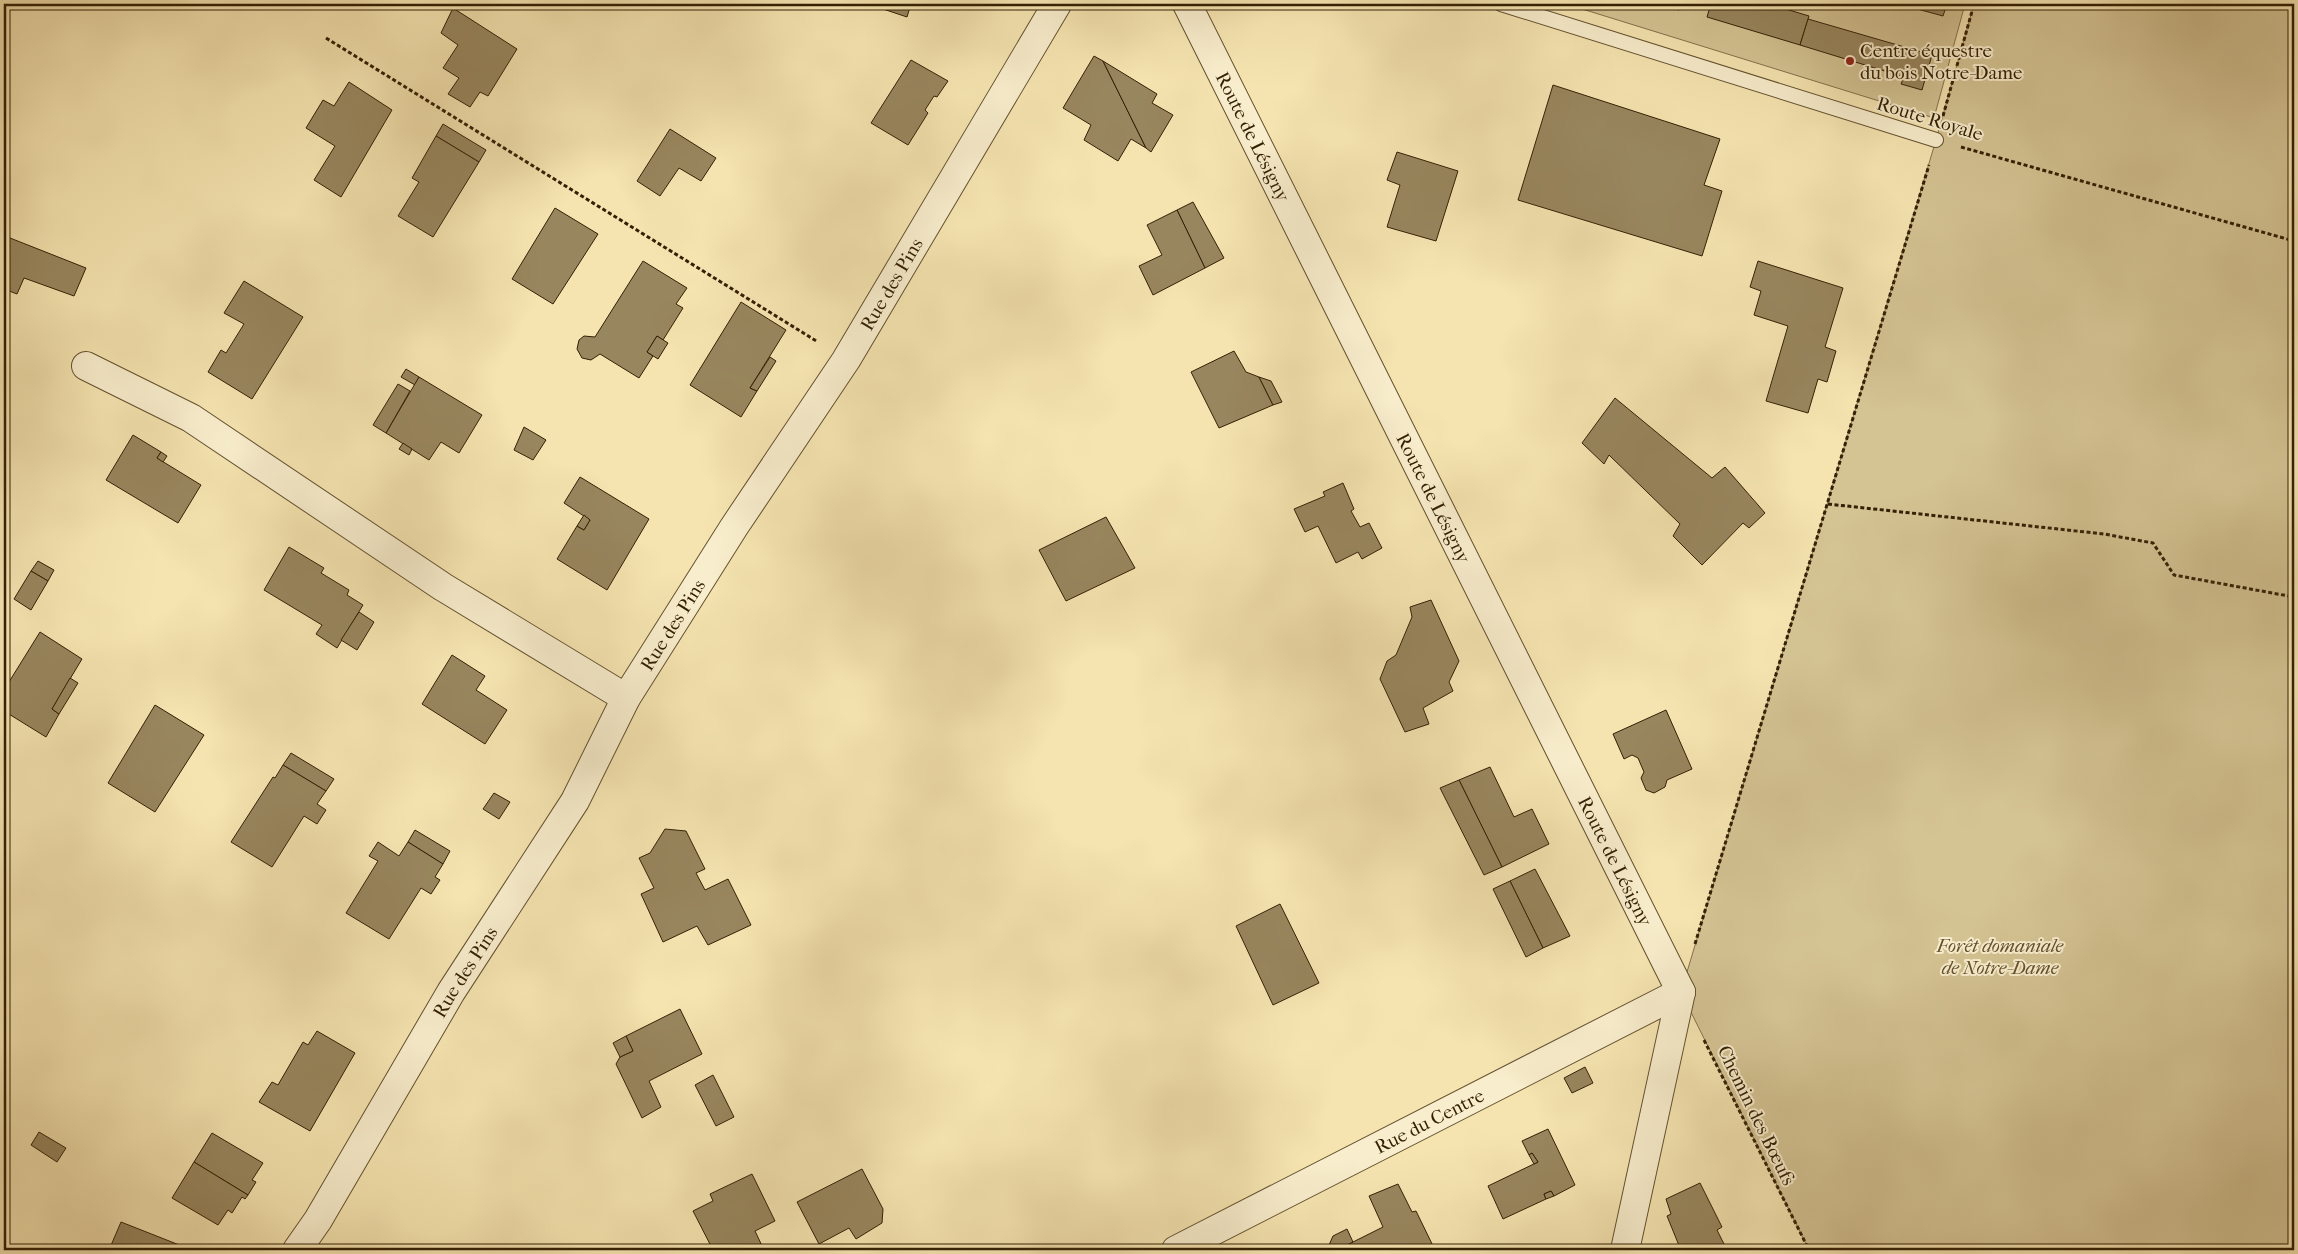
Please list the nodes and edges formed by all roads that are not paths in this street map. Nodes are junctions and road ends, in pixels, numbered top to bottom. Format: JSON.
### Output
{"nodes":[{"id":1,"x":1058,"y":4,"type":"edge"},
{"id":2,"x":1187,"y":4,"type":"edge"},
{"id":3,"x":1501,"y":4,"type":"edge"},
{"id":4,"x":1936,"y":140,"type":"road end"},
{"id":5,"x":86,"y":366,"type":"dead end"},
{"id":6,"x":626,"y":698,"type":"junction"},
{"id":7,"x":1681,"y":992,"type":"junction"},
{"id":8,"x":297,"y":1250,"type":"edge"},
{"id":9,"x":1176,"y":1250,"type":"edge"},
{"id":10,"x":1625,"y":1250,"type":"edge"}],
"edges":[{"from":1,"to":6,"type":"street","name":"Rue des Pins"},
{"from":2,"to":7,"type":"street","name":"Route de Lésigny"},
{"from":3,"to":4,"type":"lane","name":"Route Royale"},
{"from":5,"to":6,"type":"street"},
{"from":6,"to":8,"type":"street","name":"Rue des Pins"},
{"from":7,"to":9,"type":"street","name":"Rue du Centre"},
{"from":7,"to":10,"type":"street"}]}
